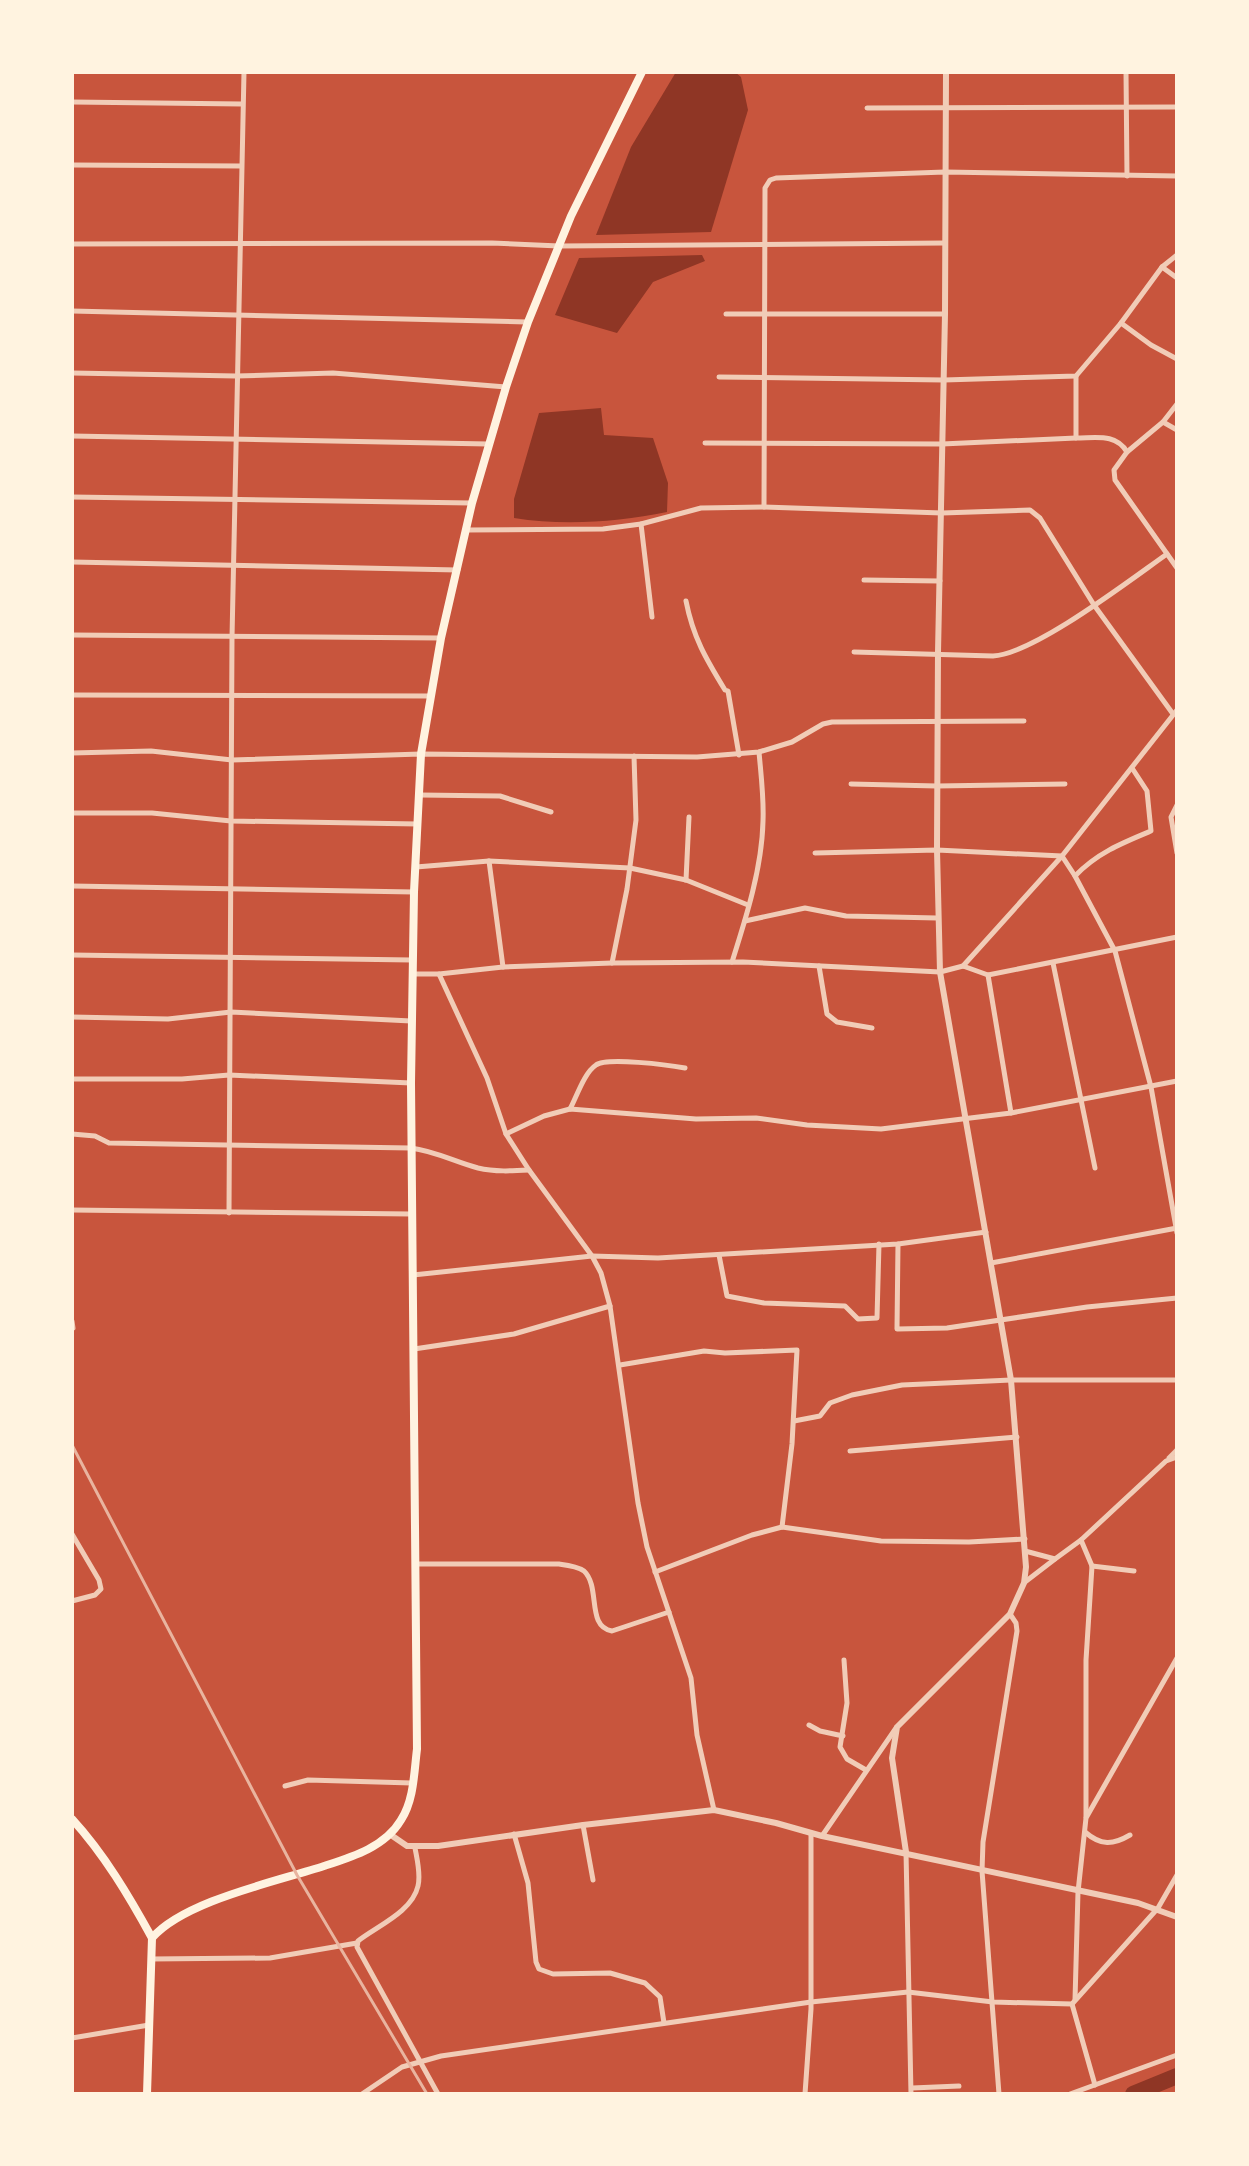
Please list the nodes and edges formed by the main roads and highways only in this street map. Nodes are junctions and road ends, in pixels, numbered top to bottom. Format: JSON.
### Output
{"nodes":[{"id":1,"x":642,"y":72,"type":"edge"},
{"id":2,"x":72,"y":1819,"type":"edge"},
{"id":3,"x":152,"y":1938,"type":"junction"},
{"id":4,"x":147,"y":2094,"type":"edge"}],
"edges":[{"from":1,"to":3,"type":"main road"},
{"from":2,"to":3,"type":"main road"},
{"from":3,"to":4,"type":"main road"}]}
